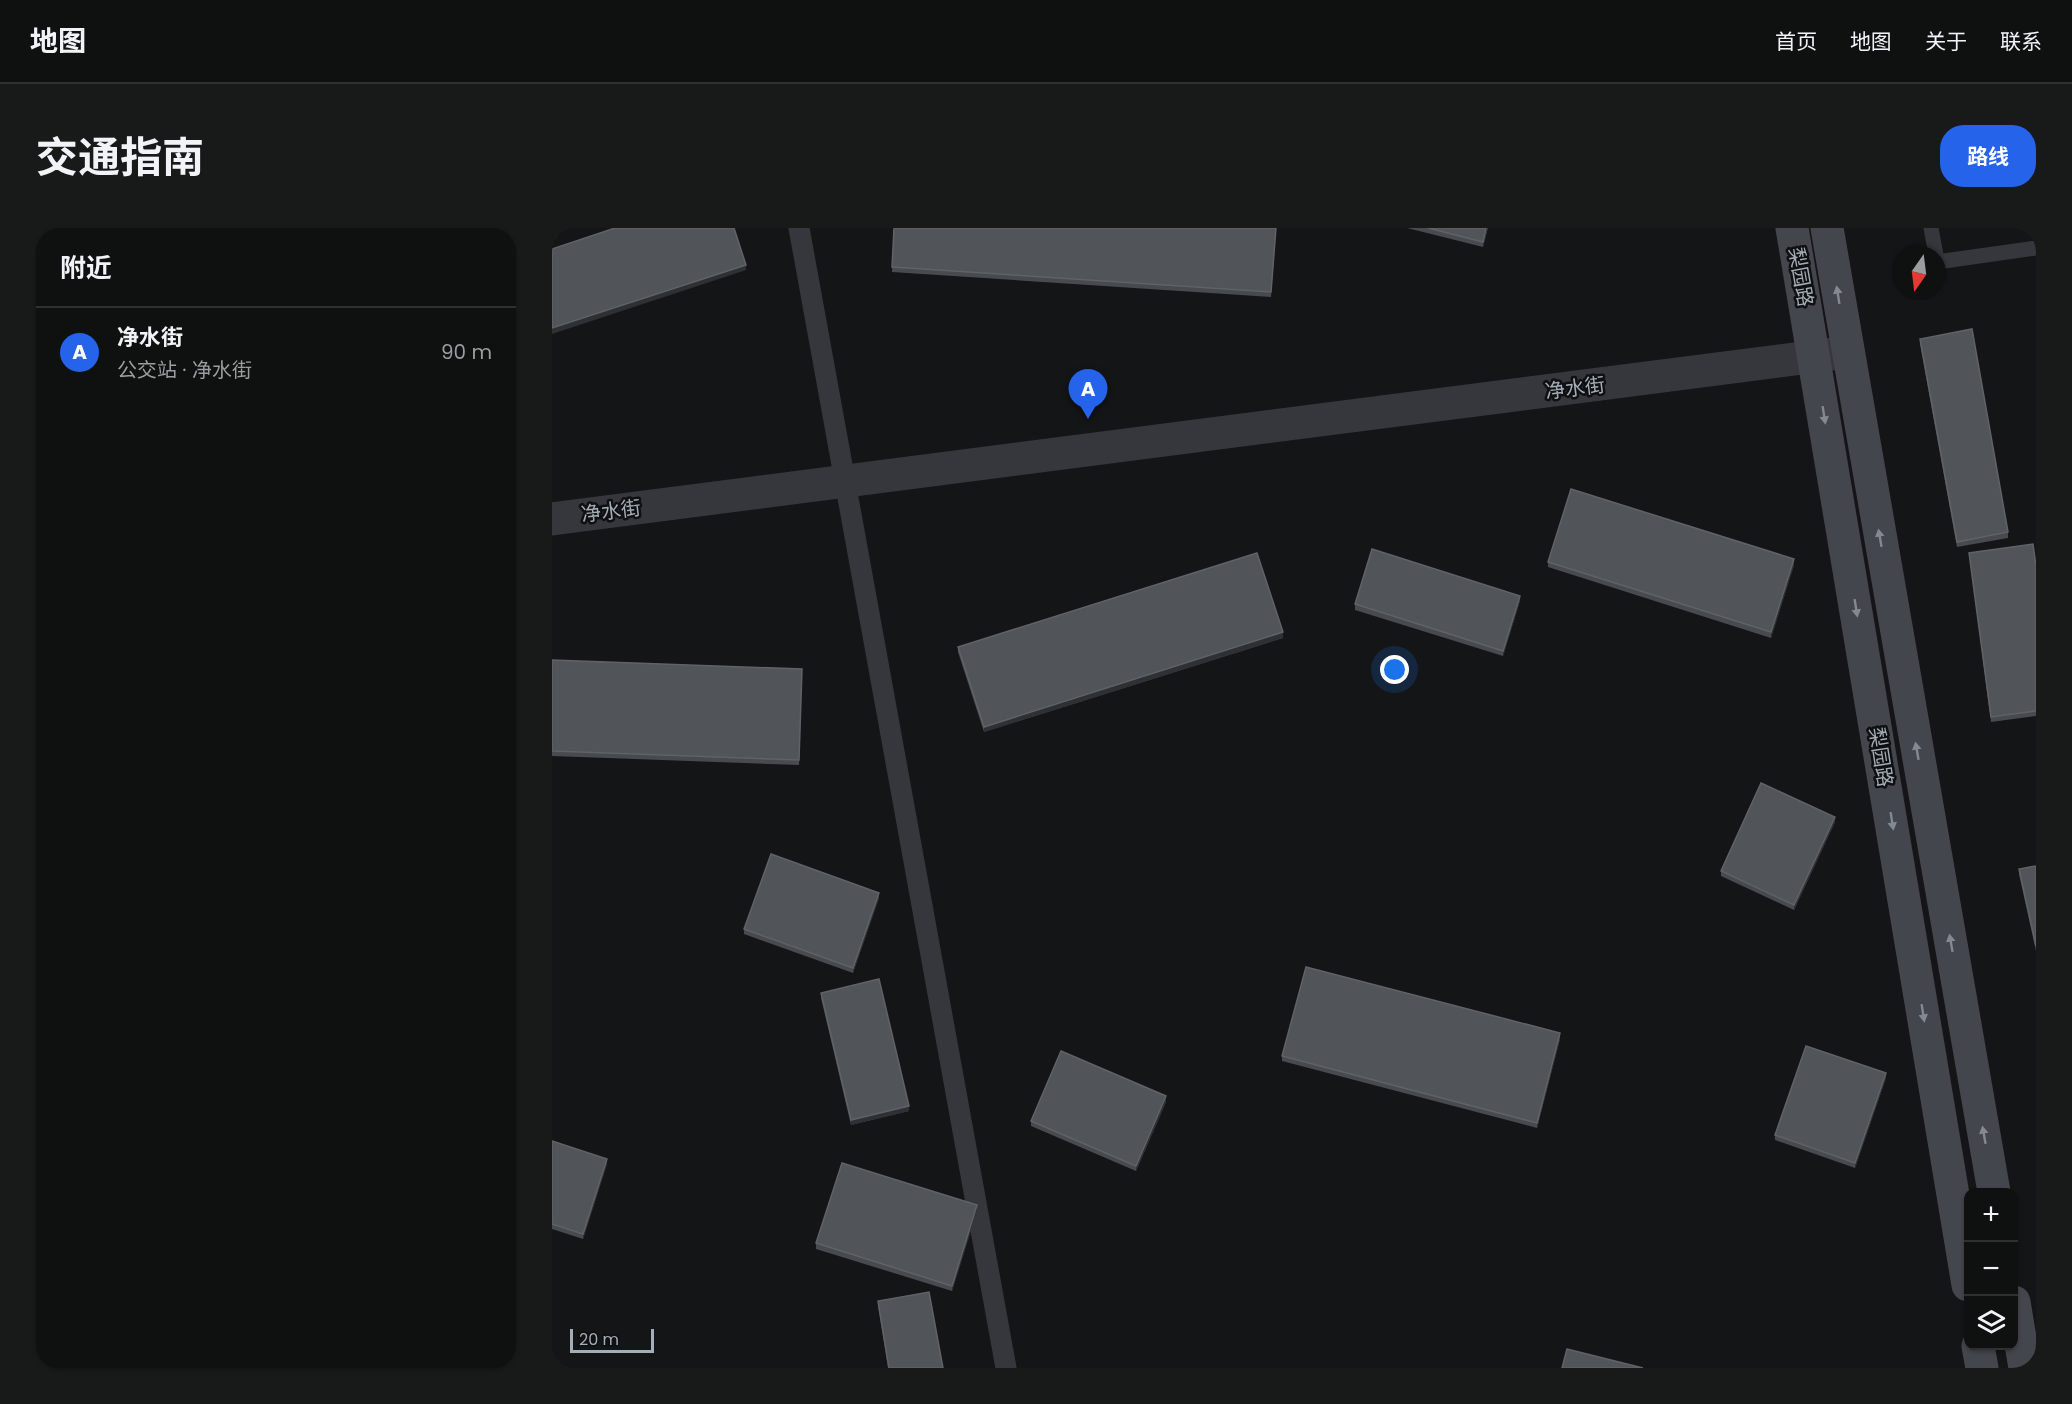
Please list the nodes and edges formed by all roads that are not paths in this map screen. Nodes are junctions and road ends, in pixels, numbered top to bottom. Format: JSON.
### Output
{"nodes":[{"id":1,"x":799,"y":228,"type":"edge"},
{"id":2,"x":1792,"y":228,"type":"edge"},
{"id":3,"x":1827,"y":228,"type":"edge"},
{"id":4,"x":1931,"y":228,"type":"edge"},
{"id":5,"x":1934,"y":246,"type":"edge"},
{"id":6,"x":2036,"y":248,"type":"edge"},
{"id":7,"x":1946,"y":261,"type":"edge"},
{"id":8,"x":1848,"y":352,"type":"junction"},
{"id":9,"x":1815,"y":357,"type":"junction"},
{"id":10,"x":844,"y":481,"type":"junction"},
{"id":11,"x":552,"y":519,"type":"edge"},
{"id":12,"x":1993,"y":1188,"type":"edge"},
{"id":13,"x":1964,"y":1261,"type":"edge"},
{"id":14,"x":2018,"y":1330,"type":"edge"},
{"id":15,"x":1979,"y":1350,"type":"edge"},
{"id":16,"x":1006,"y":1368,"type":"edge"},
{"id":17,"x":1982,"y":1368,"type":"edge"},
{"id":18,"x":2025,"y":1368,"type":"edge"}],
"edges":[{"from":1,"to":10,"type":"street"},
{"from":2,"to":9,"type":"main road","name":"梨园路"},
{"from":8,"to":3,"type":"main road","name":"梨园路","one_way":true},
{"from":4,"to":5,"type":"lane"},
{"from":6,"to":7,"type":"lane"},
{"from":8,"to":9,"type":"street","name":"净水街"},
{"from":12,"to":8,"type":"main road","name":"梨园路","one_way":true},
{"from":9,"to":10,"type":"street","name":"净水街"},
{"from":9,"to":13,"type":"main road","name":"梨园路","one_way":true},
{"from":10,"to":11,"type":"street","name":"净水街"},
{"from":10,"to":16,"type":"street"},
{"from":14,"to":18,"type":"main road"},
{"from":15,"to":17,"type":"main road"}]}
